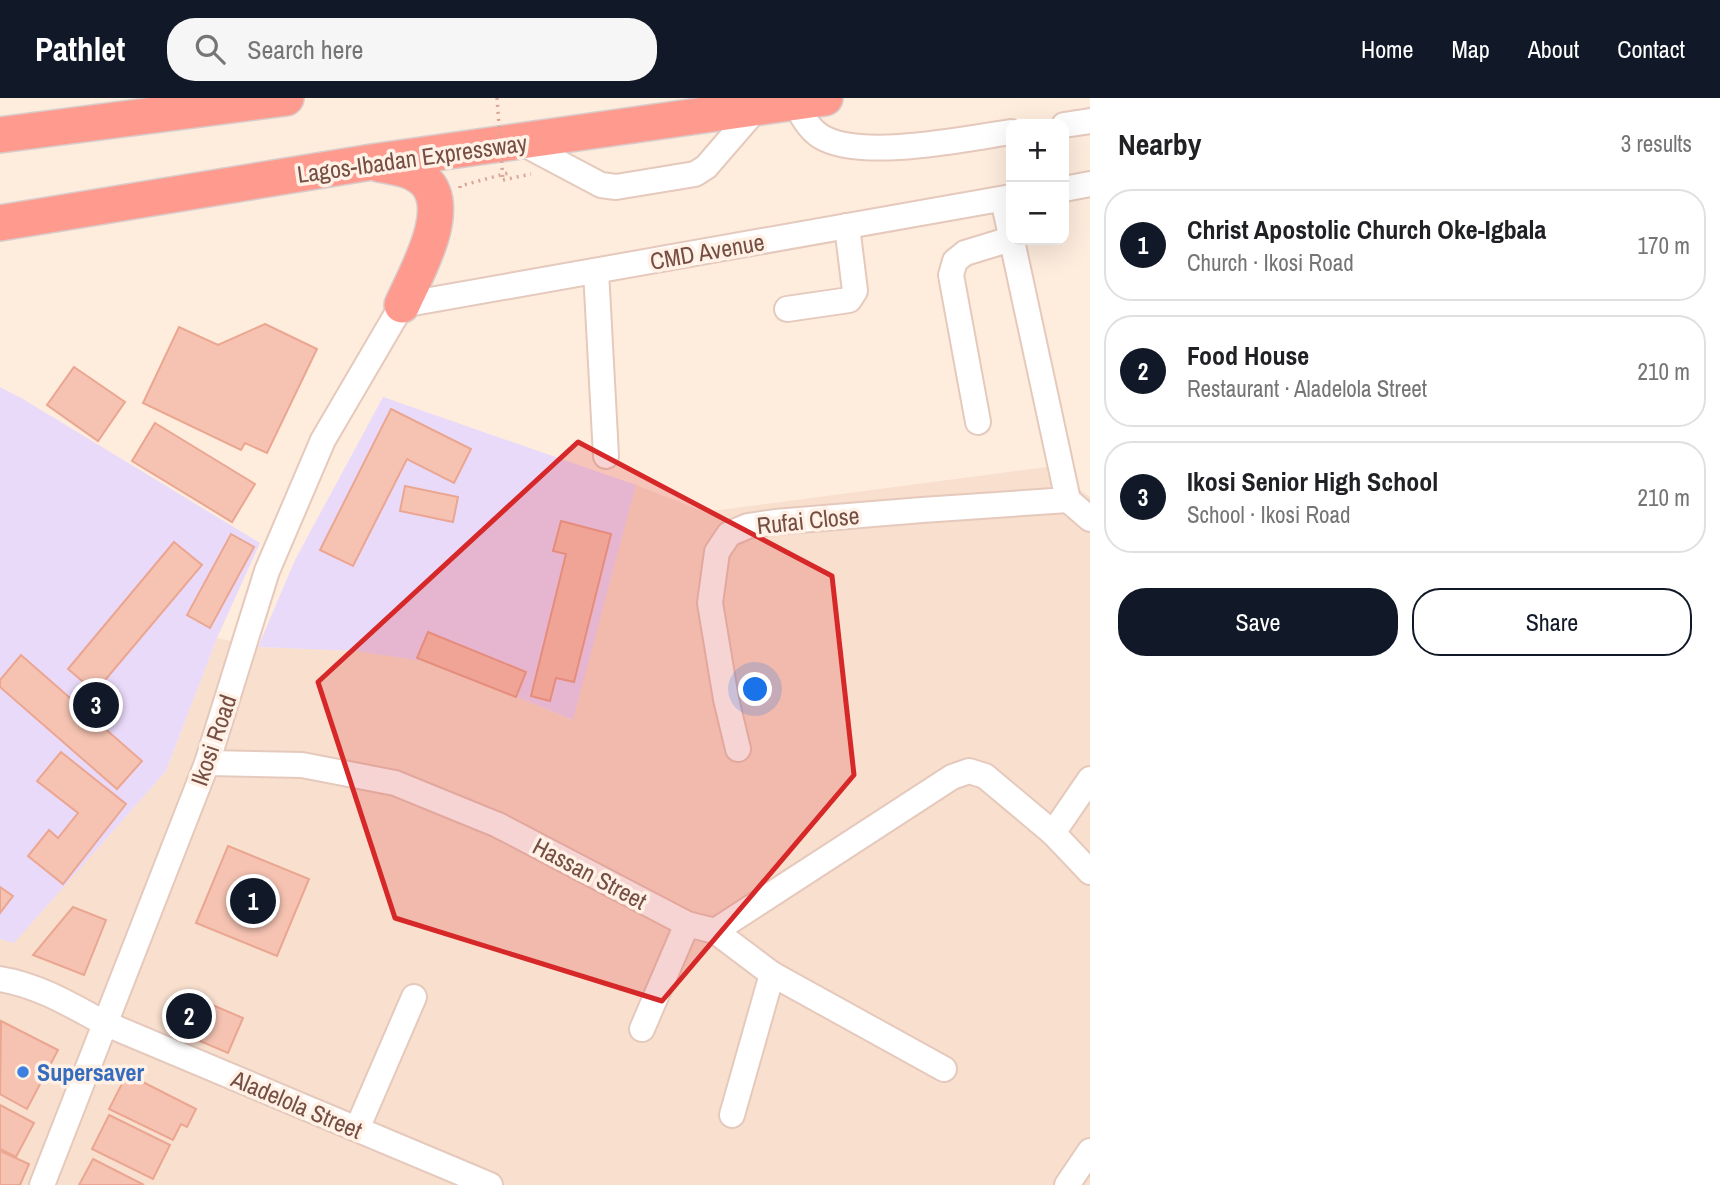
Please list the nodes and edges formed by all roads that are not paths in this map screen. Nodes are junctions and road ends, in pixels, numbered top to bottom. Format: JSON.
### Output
{"nodes":[{"id":1,"x":286,"y":98,"type":"edge"},
{"id":2,"x":809,"y":100,"type":"edge"},
{"id":3,"x":190,"y":105,"type":"edge"},
{"id":4,"x":757,"y":108,"type":"junction"},
{"id":5,"x":1090,"y":121,"type":"edge"},
{"id":6,"x":1069,"y":124,"type":"edge"},
{"id":7,"x":1006,"y":133,"type":"edge"},
{"id":8,"x":0,"y":135,"type":"edge"},
{"id":9,"x":517,"y":156,"type":"junction"},
{"id":10,"x":372,"y":162,"type":"junction"},
{"id":11,"x":1090,"y":184,"type":"edge"},
{"id":12,"x":1069,"y":188,"type":"edge"},
{"id":13,"x":1006,"y":198,"type":"edge"},
{"id":14,"x":0,"y":223,"type":"edge"},
{"id":15,"x":846,"y":226,"type":"junction"},
{"id":16,"x":1006,"y":241,"type":"edge"},
{"id":17,"x":1012,"y":245,"type":"edge"},
{"id":18,"x":596,"y":271,"type":"junction"},
{"id":19,"x":402,"y":305,"type":"junction"},
{"id":20,"x":787,"y":309,"type":"dead end"},
{"id":21,"x":978,"y":422,"type":"dead end"},
{"id":22,"x":606,"y":456,"type":"dead end"},
{"id":23,"x":1068,"y":500,"type":"junction"},
{"id":24,"x":1090,"y":519,"type":"edge"},
{"id":25,"x":737,"y":749,"type":"dead end"},
{"id":26,"x":207,"y":763,"type":"junction"},
{"id":27,"x":1090,"y":779,"type":"edge"},
{"id":28,"x":1053,"y":833,"type":"junction"},
{"id":29,"x":1090,"y":872,"type":"edge"},
{"id":30,"x":687,"y":924,"type":"junction"},
{"id":31,"x":715,"y":931,"type":"junction"},
{"id":32,"x":772,"y":974,"type":"junction"},
{"id":33,"x":0,"y":979,"type":"edge"},
{"id":34,"x":414,"y":997,"type":"dead end"},
{"id":35,"x":104,"y":1023,"type":"junction"},
{"id":36,"x":642,"y":1029,"type":"dead end"},
{"id":37,"x":944,"y":1069,"type":"dead end"},
{"id":38,"x":732,"y":1115,"type":"dead end"},
{"id":39,"x":358,"y":1129,"type":"junction"},
{"id":40,"x":1090,"y":1151,"type":"edge"},
{"id":41,"x":477,"y":1183,"type":"edge"},
{"id":42,"x":42,"y":1185,"type":"edge"},
{"id":43,"x":1067,"y":1185,"type":"edge"}],
"edges":[{"from":1,"to":3,"type":"highway"},
{"from":2,"to":4,"type":"highway","name":"Lagos-Ibadan Expressway"},
{"from":2,"to":7,"type":"street"},
{"from":3,"to":8,"type":"highway"},
{"from":4,"to":9,"type":"highway","name":"Lagos-Ibadan Expressway"},
{"from":4,"to":9,"type":"street"},
{"from":5,"to":6,"type":"street"},
{"from":9,"to":10,"type":"highway","name":"Lagos-Ibadan Expressway"},
{"from":10,"to":14,"type":"highway","name":"Lagos-Ibadan Expressway"},
{"from":10,"to":19,"type":"highway"},
{"from":11,"to":12,"type":"street"},
{"from":13,"to":15,"type":"street","name":"CMD Avenue"},
{"from":15,"to":18,"type":"street","name":"CMD Avenue"},
{"from":15,"to":20,"type":"street"},
{"from":16,"to":21,"type":"street"},
{"from":17,"to":23,"type":"street"},
{"from":18,"to":19,"type":"street","name":"CMD Avenue"},
{"from":18,"to":22,"type":"street"},
{"from":19,"to":26,"type":"street","name":"Ikosi Road"},
{"from":23,"to":24,"type":"street"},
{"from":23,"to":25,"type":"street","name":"Rufai Close"},
{"from":26,"to":30,"type":"street","name":"Hassan Street"},
{"from":26,"to":35,"type":"street","name":"Ikosi Road"},
{"from":27,"to":28,"type":"street"},
{"from":28,"to":29,"type":"street"},
{"from":28,"to":31,"type":"street"},
{"from":30,"to":31,"type":"street","name":"Hassan Street"},
{"from":30,"to":36,"type":"street"},
{"from":31,"to":32,"type":"street","name":"Hassan Street"},
{"from":32,"to":37,"type":"street","name":"Hassan Street"},
{"from":32,"to":38,"type":"street"},
{"from":33,"to":35,"type":"street","name":"Aladelola Street"},
{"from":34,"to":39,"type":"street"},
{"from":35,"to":39,"type":"street","name":"Aladelola Street"},
{"from":35,"to":42,"type":"street","name":"Ikosi Road"},
{"from":39,"to":41,"type":"street","name":"Aladelola Street"},
{"from":40,"to":43,"type":"street"}]}
